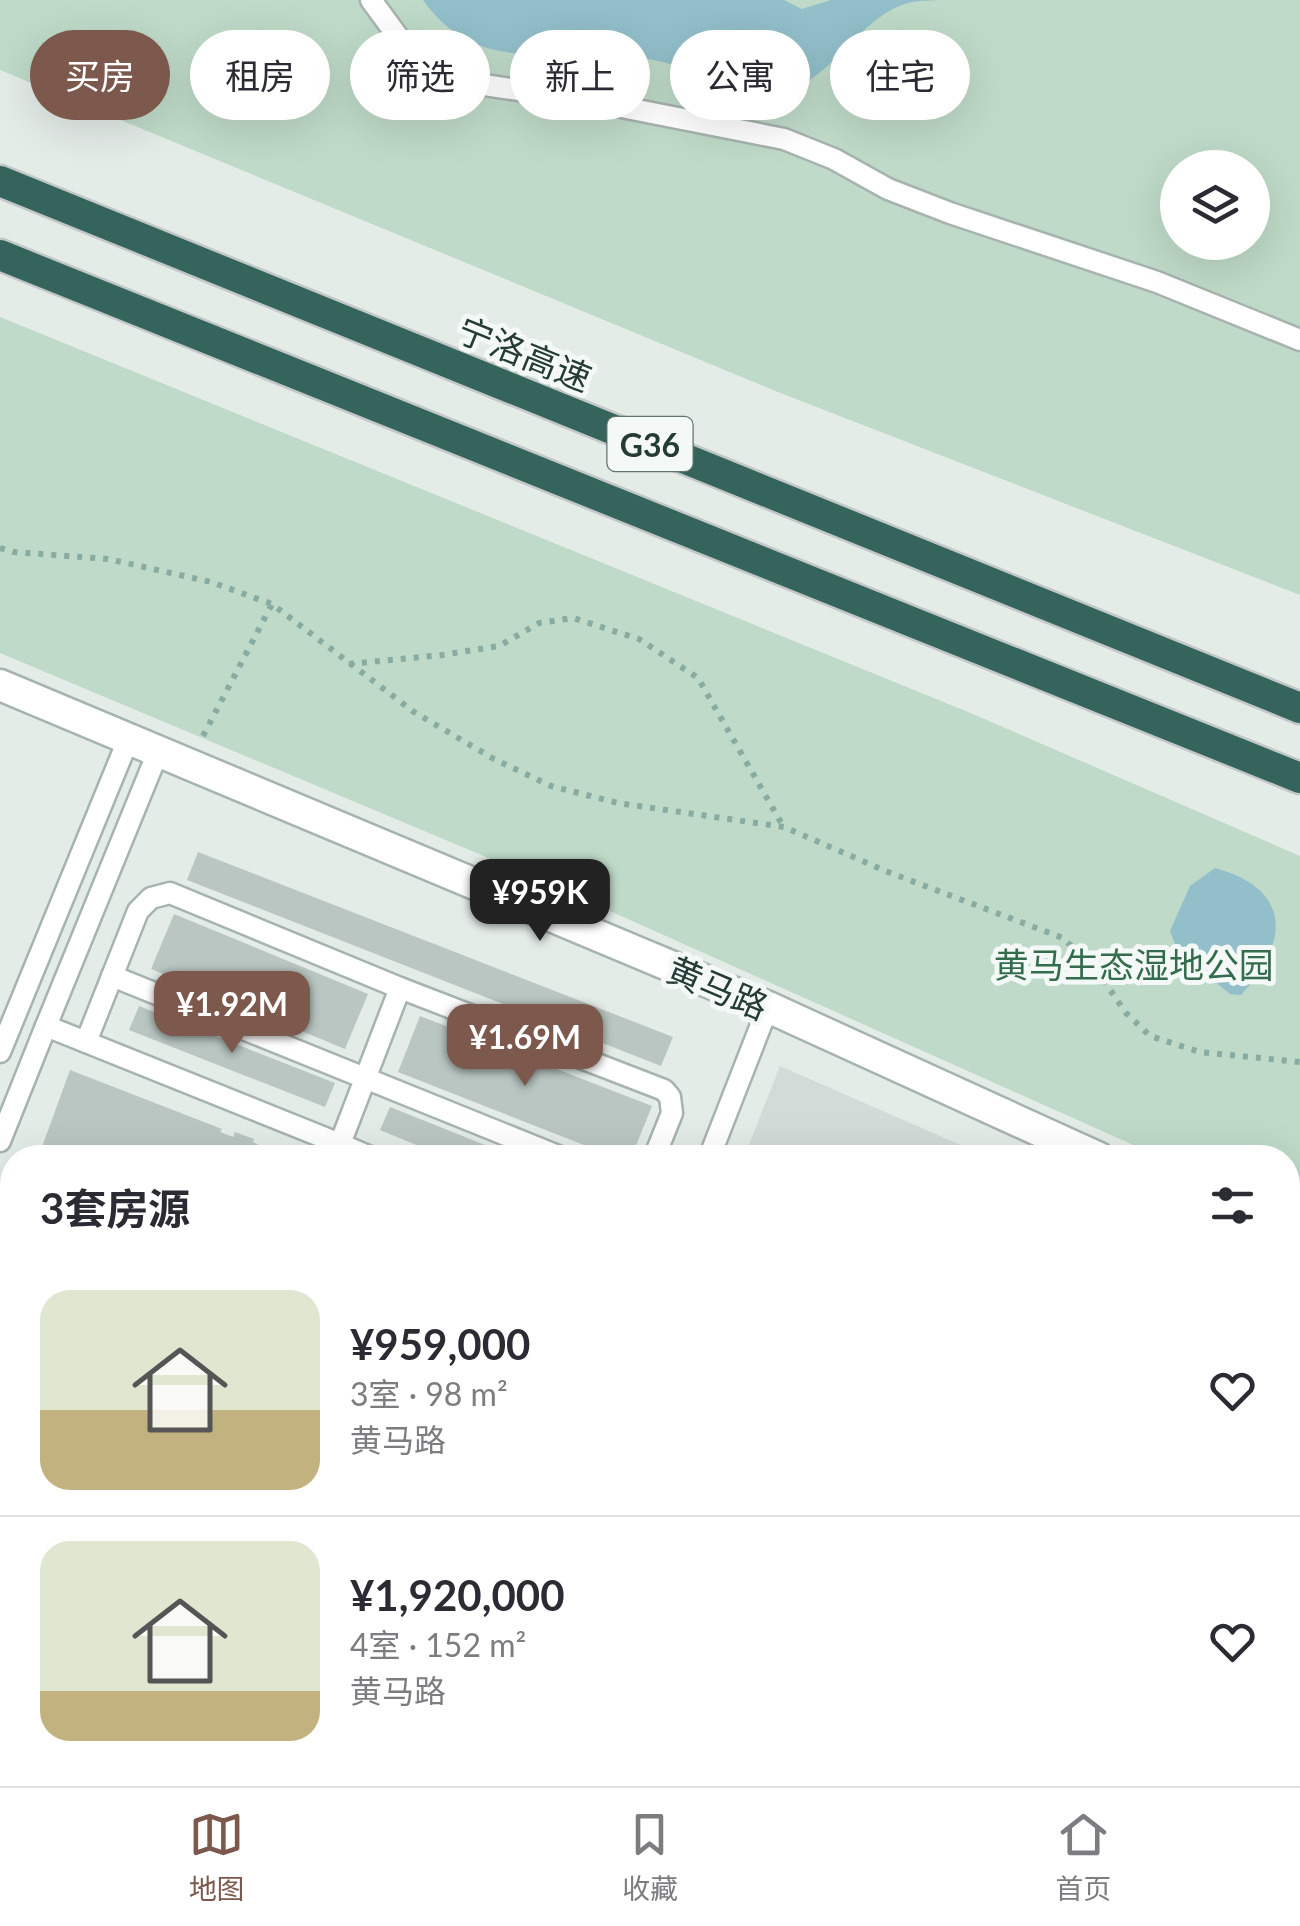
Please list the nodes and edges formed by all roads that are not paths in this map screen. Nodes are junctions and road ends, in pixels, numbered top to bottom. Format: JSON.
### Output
{"nodes":[{"id":1,"x":371,"y":0,"type":"edge"},
{"id":2,"x":0,"y":181,"type":"edge"},
{"id":3,"x":0,"y":255,"type":"edge"},
{"id":4,"x":1300,"y":340,"type":"edge"},
{"id":5,"x":0,"y":685,"type":"edge"},
{"id":6,"x":1300,"y":708,"type":"edge"},
{"id":7,"x":128,"y":740,"type":"junction"},
{"id":8,"x":158,"y":752,"type":"junction"},
{"id":9,"x":1300,"y":778,"type":"edge"},
{"id":10,"x":112,"y":976,"type":"junction"},
{"id":11,"x":400,"y":988,"type":"junction"},
{"id":12,"x":768,"y":1008,"type":"junction"},
{"id":13,"x":46,"y":1026,"type":"junction"},
{"id":14,"x":86,"y":1042,"type":"junction"},
{"id":15,"x":0,"y":1052,"type":"edge"},
{"id":16,"x":366,"y":1078,"type":"junction"},
{"id":17,"x":0,"y":1141,"type":"edge"},
{"id":18,"x":323,"y":1145,"type":"edge"},
{"id":19,"x":339,"y":1145,"type":"edge"},
{"id":20,"x":531,"y":1145,"type":"edge"},
{"id":21,"x":659,"y":1145,"type":"edge"},
{"id":22,"x":714,"y":1145,"type":"edge"},
{"id":23,"x":1071,"y":1145,"type":"edge"}],
"edges":[{"from":1,"to":4,"type":"lane"},
{"from":2,"to":6,"type":"highway","name":"宁洛高速","number":"G36"},
{"from":3,"to":9,"type":"highway","number":"G36"},
{"from":5,"to":7,"type":"street","name":"黄马路"},
{"from":7,"to":8,"type":"street","name":"黄马路"},
{"from":7,"to":15,"type":"lane"},
{"from":8,"to":12,"type":"street","name":"黄马路"},
{"from":8,"to":13,"type":"lane"},
{"from":10,"to":11,"type":"lane"},
{"from":10,"to":14,"type":"lane"},
{"from":10,"to":16,"type":"lane"},
{"from":11,"to":16,"type":"lane"},
{"from":11,"to":21,"type":"lane"},
{"from":12,"to":22,"type":"lane"},
{"from":12,"to":23,"type":"street","name":"黄马路"},
{"from":13,"to":14,"type":"lane"},
{"from":13,"to":17,"type":"lane"},
{"from":14,"to":18,"type":"lane"},
{"from":16,"to":19,"type":"lane"},
{"from":16,"to":20,"type":"lane"}]}
